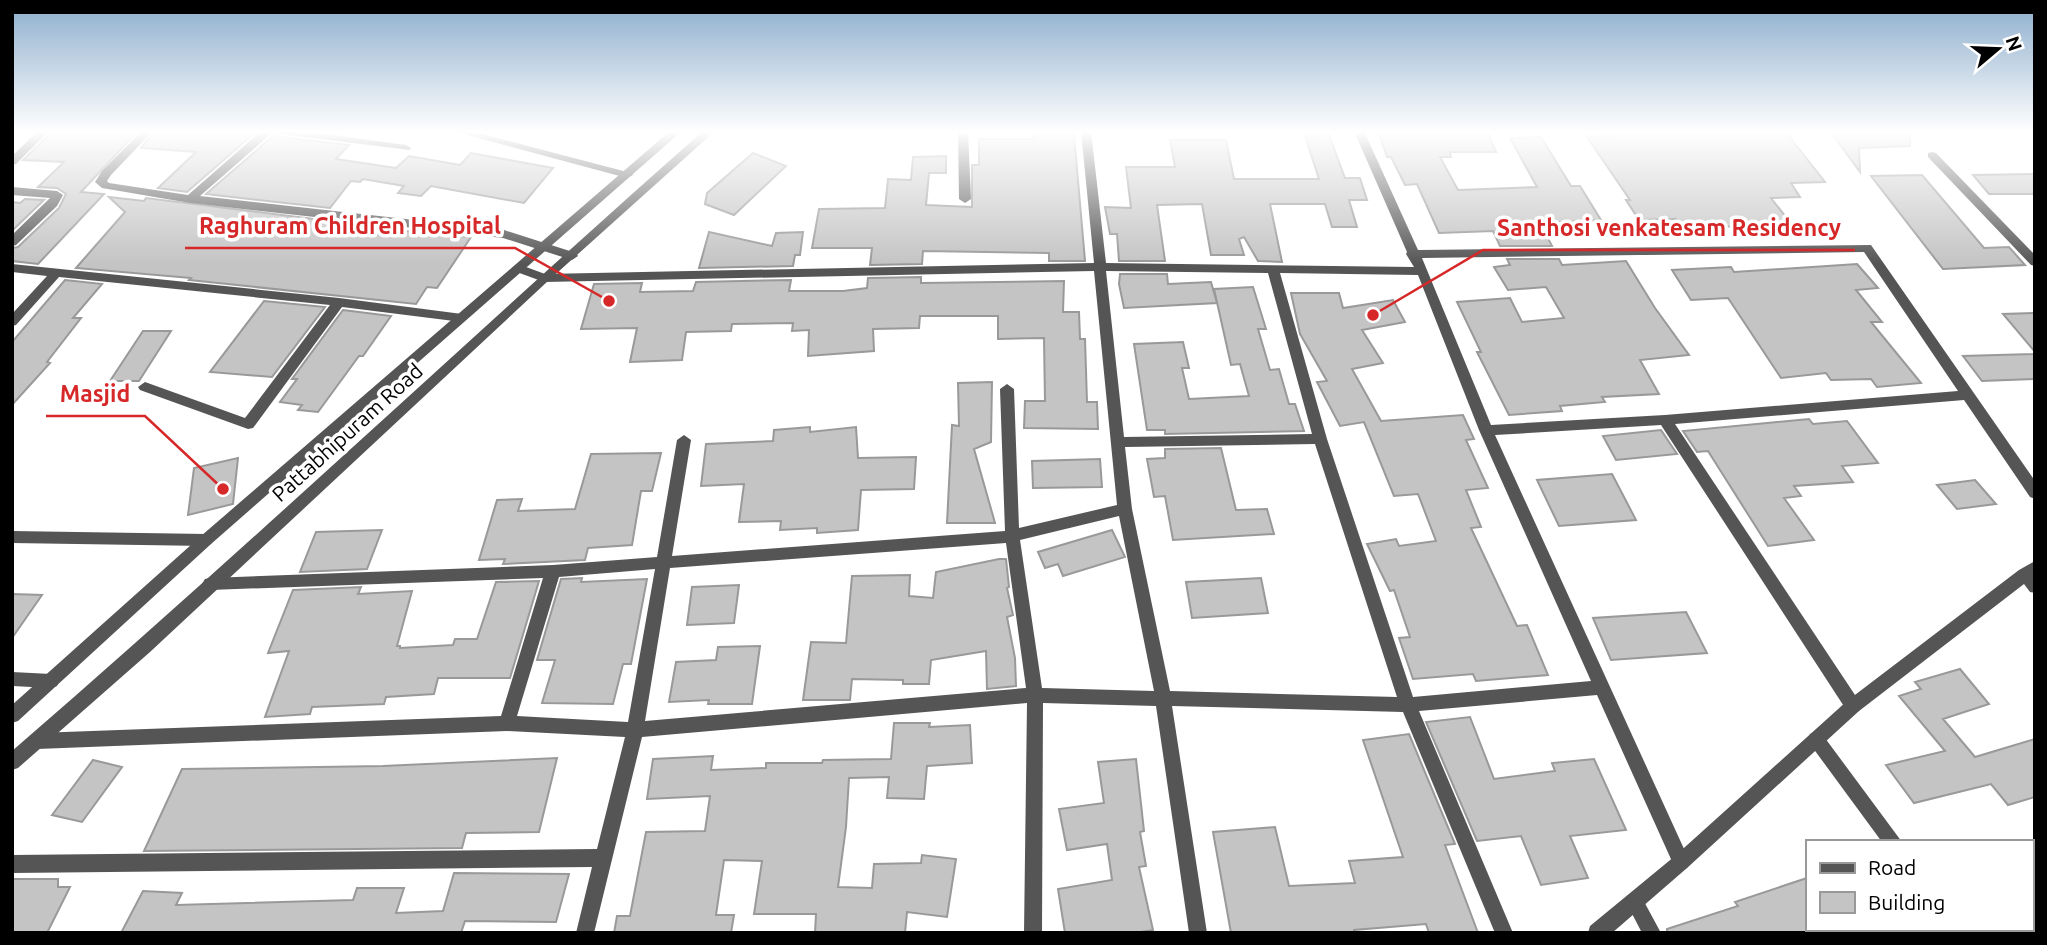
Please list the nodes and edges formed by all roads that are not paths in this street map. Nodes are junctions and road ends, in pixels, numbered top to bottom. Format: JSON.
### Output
{"nodes":[{"id":1,"x":107,"y":175,"type":"edge"},
{"id":2,"x":218,"y":175,"type":"edge"},
{"id":3,"x":627,"y":175,"type":"edge"},
{"id":4,"x":661,"y":175,"type":"edge"},
{"id":5,"x":964,"y":175,"type":"edge"},
{"id":6,"x":1091,"y":175,"type":"edge"},
{"id":7,"x":1378,"y":175,"type":"edge"},
{"id":8,"x":1951,"y":175,"type":"edge"},
{"id":9,"x":12,"y":191,"type":"edge"},
{"id":10,"x":965,"y":199,"type":"dead end"},
{"id":11,"x":190,"y":200,"type":"junction"},
{"id":12,"x":12,"y":242,"type":"edge"},
{"id":13,"x":545,"y":246,"type":"junction"},
{"id":14,"x":1412,"y":254,"type":"junction"},
{"id":15,"x":572,"y":256,"type":"junction"},
{"id":16,"x":2035,"y":262,"type":"edge"},
{"id":17,"x":1100,"y":267,"type":"junction"},
{"id":18,"x":12,"y":268,"type":"edge"},
{"id":19,"x":518,"y":268,"type":"junction"},
{"id":20,"x":1273,"y":270,"type":"junction"},
{"id":21,"x":1422,"y":271,"type":"junction"},
{"id":22,"x":57,"y":272,"type":"junction"},
{"id":23,"x":544,"y":278,"type":"junction"},
{"id":24,"x":339,"y":302,"type":"junction"},
{"id":25,"x":462,"y":318,"type":"junction"},
{"id":26,"x":12,"y":322,"type":"edge"},
{"id":27,"x":145,"y":387,"type":"dead end"},
{"id":28,"x":1007,"y":389,"type":"dead end"},
{"id":29,"x":1965,"y":395,"type":"junction"},
{"id":30,"x":1665,"y":420,"type":"junction"},
{"id":31,"x":1486,"y":430,"type":"junction"},
{"id":32,"x":1320,"y":439,"type":"junction"},
{"id":33,"x":684,"y":440,"type":"dead end"},
{"id":34,"x":1119,"y":442,"type":"junction"},
{"id":35,"x":2035,"y":493,"type":"edge"},
{"id":36,"x":1125,"y":509,"type":"junction"},
{"id":37,"x":1012,"y":536,"type":"junction"},
{"id":38,"x":12,"y":537,"type":"edge"},
{"id":39,"x":206,"y":540,"type":"junction"},
{"id":40,"x":664,"y":564,"type":"junction"},
{"id":41,"x":553,"y":571,"type":"junction"},
{"id":42,"x":2031,"y":576,"type":"edge"},
{"id":43,"x":210,"y":584,"type":"junction"},
{"id":44,"x":12,"y":679,"type":"edge"},
{"id":45,"x":51,"y":681,"type":"junction"},
{"id":46,"x":1601,"y":687,"type":"junction"},
{"id":47,"x":1035,"y":695,"type":"junction"},
{"id":48,"x":1163,"y":697,"type":"junction"},
{"id":49,"x":1408,"y":705,"type":"junction"},
{"id":50,"x":1853,"y":706,"type":"junction"},
{"id":51,"x":12,"y":716,"type":"edge"},
{"id":52,"x":507,"y":723,"type":"junction"},
{"id":53,"x":635,"y":730,"type":"junction"},
{"id":54,"x":1816,"y":739,"type":"junction"},
{"id":55,"x":37,"y":741,"type":"junction"},
{"id":56,"x":12,"y":762,"type":"edge"},
{"id":57,"x":1891,"y":840,"type":"edge"},
{"id":58,"x":603,"y":858,"type":"junction"},
{"id":59,"x":1681,"y":862,"type":"junction"},
{"id":60,"x":12,"y":864,"type":"edge"},
{"id":61,"x":1634,"y":902,"type":"junction"},
{"id":62,"x":585,"y":933,"type":"edge"},
{"id":63,"x":1033,"y":933,"type":"edge"},
{"id":64,"x":1198,"y":933,"type":"edge"},
{"id":65,"x":1504,"y":933,"type":"edge"},
{"id":66,"x":1597,"y":933,"type":"edge"},
{"id":67,"x":1652,"y":933,"type":"edge"}],
"edges":[{"from":1,"to":11,"type":"street"},
{"from":2,"to":11,"type":"street"},
{"from":3,"to":13,"type":"street","name":"Pattabhipuram Road"},
{"from":4,"to":15,"type":"street","name":"Pattabhipuram Road"},
{"from":5,"to":10,"type":"street"},
{"from":6,"to":17,"type":"street"},
{"from":7,"to":14,"type":"street"},
{"from":8,"to":16,"type":"street"},
{"from":9,"to":12,"type":"street"},
{"from":11,"to":13,"type":"street"},
{"from":13,"to":15,"type":"street"},
{"from":13,"to":19,"type":"street","name":"Pattabhipuram Road"},
{"from":14,"to":21,"type":"street"},
{"from":14,"to":29,"type":"street"},
{"from":15,"to":23,"type":"street","name":"Pattabhipuram Road"},
{"from":17,"to":20,"type":"street"},
{"from":17,"to":23,"type":"street"},
{"from":17,"to":34,"type":"street"},
{"from":18,"to":22,"type":"street"},
{"from":19,"to":23,"type":"street"},
{"from":19,"to":25,"type":"street","name":"Pattabhipuram Road"},
{"from":20,"to":21,"type":"street"},
{"from":20,"to":32,"type":"street"},
{"from":21,"to":31,"type":"street"},
{"from":22,"to":24,"type":"street"},
{"from":22,"to":26,"type":"street"},
{"from":23,"to":43,"type":"street","name":"Pattabhipuram Road"},
{"from":24,"to":25,"type":"street"},
{"from":24,"to":27,"type":"street"},
{"from":25,"to":39,"type":"street","name":"Pattabhipuram Road"},
{"from":28,"to":37,"type":"street"},
{"from":29,"to":30,"type":"street"},
{"from":29,"to":35,"type":"street"},
{"from":30,"to":31,"type":"street"},
{"from":30,"to":50,"type":"street"},
{"from":31,"to":46,"type":"street"},
{"from":32,"to":34,"type":"street"},
{"from":32,"to":49,"type":"street"},
{"from":33,"to":40,"type":"street"},
{"from":34,"to":36,"type":"street"},
{"from":36,"to":37,"type":"street"},
{"from":36,"to":48,"type":"street"},
{"from":37,"to":40,"type":"street"},
{"from":37,"to":47,"type":"street"},
{"from":38,"to":39,"type":"street"},
{"from":39,"to":45,"type":"street","name":"Pattabhipuram Road"},
{"from":40,"to":41,"type":"street"},
{"from":40,"to":53,"type":"street"},
{"from":41,"to":43,"type":"street"},
{"from":41,"to":52,"type":"street"},
{"from":42,"to":50,"type":"street"},
{"from":43,"to":55,"type":"street","name":"Pattabhipuram Road"},
{"from":44,"to":45,"type":"street"},
{"from":45,"to":51,"type":"street","name":"Pattabhipuram Road"},
{"from":46,"to":49,"type":"street"},
{"from":46,"to":59,"type":"street"},
{"from":47,"to":48,"type":"street"},
{"from":47,"to":53,"type":"street"},
{"from":47,"to":63,"type":"street"},
{"from":48,"to":49,"type":"street"},
{"from":48,"to":64,"type":"street"},
{"from":49,"to":65,"type":"street"},
{"from":50,"to":54,"type":"street"},
{"from":52,"to":53,"type":"street"},
{"from":52,"to":55,"type":"street"},
{"from":53,"to":58,"type":"street"},
{"from":54,"to":57,"type":"street"},
{"from":54,"to":59,"type":"street"},
{"from":55,"to":56,"type":"street","name":"Pattabhipuram Road"},
{"from":58,"to":60,"type":"street"},
{"from":58,"to":62,"type":"street"},
{"from":59,"to":61,"type":"street"},
{"from":61,"to":66,"type":"street"},
{"from":61,"to":67,"type":"street"}]}
